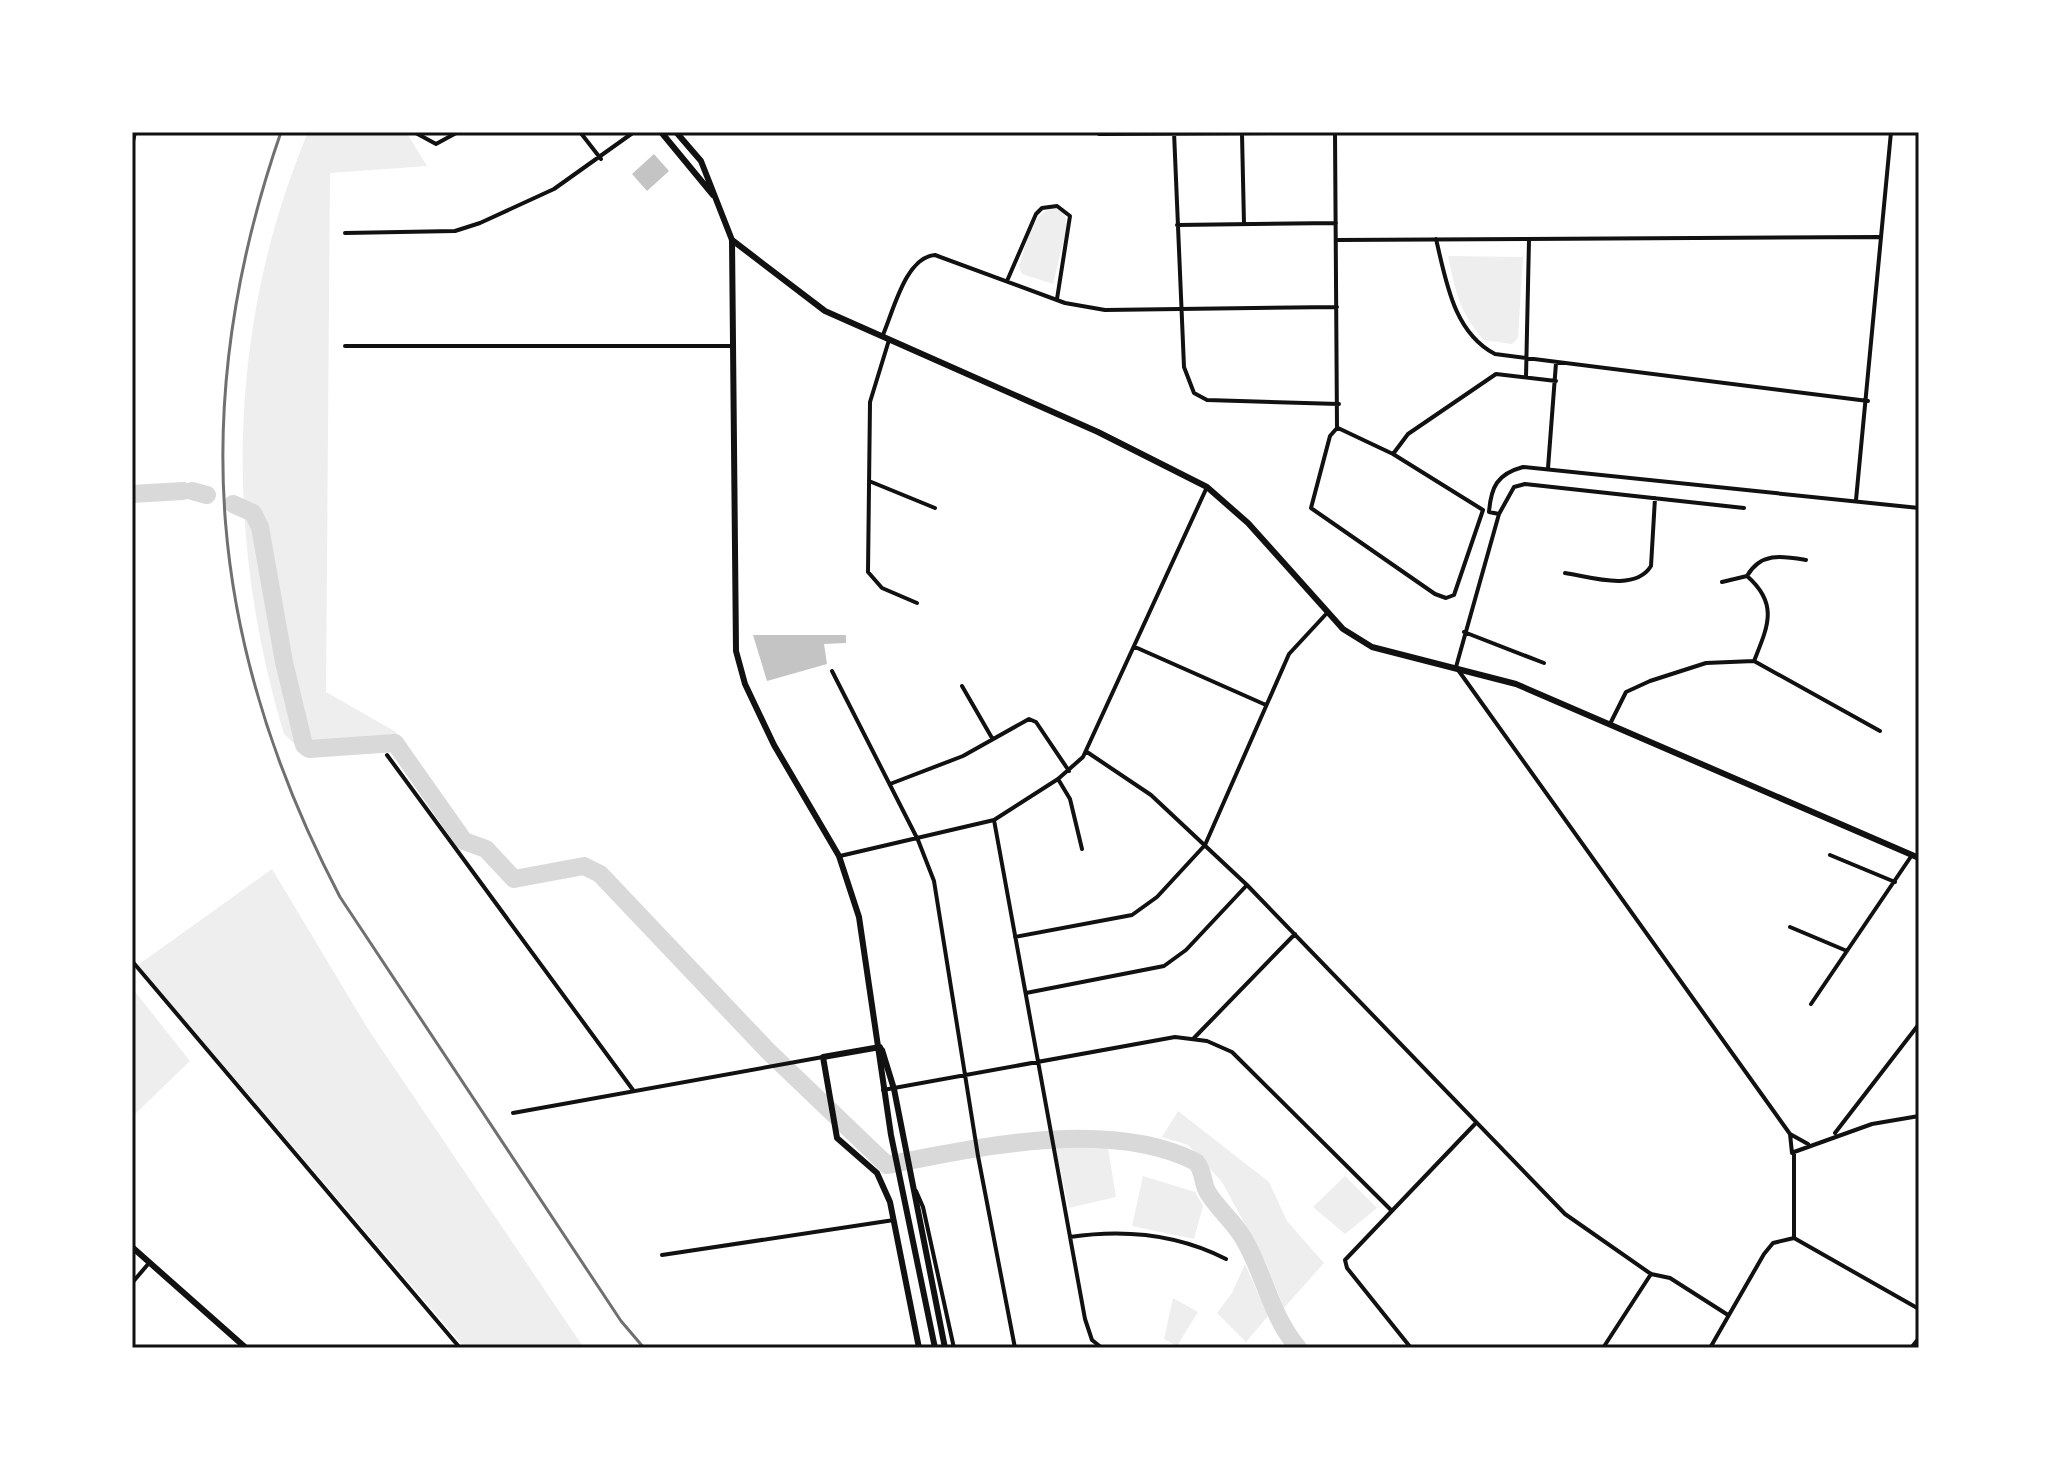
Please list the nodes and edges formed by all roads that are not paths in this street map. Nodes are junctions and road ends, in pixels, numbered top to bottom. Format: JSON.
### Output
{"nodes":[{"id":1,"x":135,"y":132,"type":"edge"},
{"id":2,"x":414,"y":132,"type":"edge"},
{"id":3,"x":458,"y":132,"type":"edge"},
{"id":4,"x":580,"y":132,"type":"edge"},
{"id":5,"x":661,"y":132,"type":"edge"},
{"id":6,"x":679,"y":132,"type":"edge"},
{"id":7,"x":1335,"y":132,"type":"edge"},
{"id":8,"x":1415,"y":132,"type":"edge"},
{"id":9,"x":1891,"y":132,"type":"edge"},
{"id":10,"x":630,"y":133,"type":"edge"},
{"id":11,"x":1099,"y":134,"type":"dead end"},
{"id":12,"x":1174,"y":134,"type":"edge"},
{"id":13,"x":1242,"y":134,"type":"junction"},
{"id":14,"x":132,"y":146,"type":"edge"},
{"id":15,"x":601,"y":159,"type":"junction"},
{"id":16,"x":715,"y":197,"type":"junction"},
{"id":17,"x":1336,"y":223,"type":"junction"},
{"id":18,"x":1244,"y":224,"type":"junction"},
{"id":19,"x":1177,"y":225,"type":"junction"},
{"id":20,"x":345,"y":233,"type":"dead end"},
{"id":21,"x":1879,"y":237,"type":"junction"},
{"id":22,"x":1436,"y":239,"type":"junction"},
{"id":23,"x":732,"y":240,"type":"junction"},
{"id":24,"x":1336,"y":240,"type":"junction"},
{"id":25,"x":1529,"y":240,"type":"junction"},
{"id":26,"x":1007,"y":281,"type":"junction"},
{"id":27,"x":1057,"y":300,"type":"junction"},
{"id":28,"x":1337,"y":307,"type":"junction"},
{"id":29,"x":1180,"y":308,"type":"junction"},
{"id":30,"x":886,"y":339,"type":"junction"},
{"id":31,"x":345,"y":346,"type":"dead end"},
{"id":32,"x":734,"y":346,"type":"junction"},
{"id":33,"x":1527,"y":359,"type":"junction"},
{"id":34,"x":1556,"y":363,"type":"junction"},
{"id":35,"x":1526,"y":377,"type":"junction"},
{"id":36,"x":1556,"y":381,"type":"junction"},
{"id":37,"x":1868,"y":401,"type":"junction"},
{"id":38,"x":1339,"y":404,"type":"junction"},
{"id":39,"x":1337,"y":428,"type":"junction"},
{"id":40,"x":1393,"y":454,"type":"junction"},
{"id":41,"x":1548,"y":468,"type":"junction"},
{"id":42,"x":869,"y":481,"type":"junction"},
{"id":43,"x":1207,"y":487,"type":"junction"},
{"id":44,"x":1655,"y":498,"type":"junction"},
{"id":45,"x":1856,"y":500,"type":"junction"},
{"id":46,"x":935,"y":508,"type":"dead end"},
{"id":47,"x":1744,"y":508,"type":"dead end"},
{"id":48,"x":1919,"y":508,"type":"edge"},
{"id":49,"x":1486,"y":511,"type":"junction"},
{"id":50,"x":1499,"y":514,"type":"junction"},
{"id":51,"x":1806,"y":560,"type":"dead end"},
{"id":52,"x":1565,"y":573,"type":"dead end"},
{"id":53,"x":1747,"y":576,"type":"junction"},
{"id":54,"x":1722,"y":582,"type":"dead end"},
{"id":55,"x":917,"y":603,"type":"dead end"},
{"id":56,"x":1327,"y":613,"type":"junction"},
{"id":57,"x":1464,"y":632,"type":"junction"},
{"id":58,"x":1135,"y":647,"type":"junction"},
{"id":59,"x":1754,"y":661,"type":"junction"},
{"id":60,"x":1544,"y":663,"type":"dead end"},
{"id":61,"x":1456,"y":667,"type":"junction"},
{"id":62,"x":832,"y":671,"type":"dead end"},
{"id":63,"x":962,"y":686,"type":"dead end"},
{"id":64,"x":1266,"y":705,"type":"junction"},
{"id":65,"x":1610,"y":725,"type":"junction"},
{"id":66,"x":1880,"y":731,"type":"dead end"},
{"id":67,"x":992,"y":738,"type":"junction"},
{"id":68,"x":1087,"y":752,"type":"junction"},
{"id":69,"x":387,"y":755,"type":"dead end"},
{"id":70,"x":1069,"y":771,"type":"junction"},
{"id":71,"x":1058,"y":779,"type":"junction"},
{"id":72,"x":890,"y":784,"type":"junction"},
{"id":73,"x":994,"y":820,"type":"junction"},
{"id":74,"x":918,"y":840,"type":"junction"},
{"id":75,"x":1205,"y":845,"type":"junction"},
{"id":76,"x":1082,"y":849,"type":"dead end"},
{"id":77,"x":1830,"y":855,"type":"dead end"},
{"id":78,"x":839,"y":856,"type":"junction"},
{"id":79,"x":1915,"y":857,"type":"edge"},
{"id":80,"x":1895,"y":882,"type":"junction"},
{"id":81,"x":1247,"y":885,"type":"junction"},
{"id":82,"x":1790,"y":927,"type":"dead end"},
{"id":83,"x":1295,"y":934,"type":"junction"},
{"id":84,"x":1015,"y":937,"type":"junction"},
{"id":85,"x":1847,"y":951,"type":"junction"},
{"id":86,"x":132,"y":961,"type":"edge"},
{"id":87,"x":1026,"y":993,"type":"junction"},
{"id":88,"x":1811,"y":1004,"type":"dead end"},
{"id":89,"x":1919,"y":1024,"type":"edge"},
{"id":90,"x":1194,"y":1038,"type":"junction"},
{"id":91,"x":880,"y":1047,"type":"junction"},
{"id":92,"x":823,"y":1057,"type":"junction"},
{"id":93,"x":1039,"y":1064,"type":"junction"},
{"id":94,"x":966,"y":1076,"type":"junction"},
{"id":95,"x":894,"y":1089,"type":"junction"},
{"id":96,"x":633,"y":1090,"type":"junction"},
{"id":97,"x":883,"y":1090,"type":"junction"},
{"id":98,"x":513,"y":1113,"type":"dead end"},
{"id":99,"x":1919,"y":1116,"type":"edge"},
{"id":100,"x":1475,"y":1124,"type":"junction"},
{"id":101,"x":1790,"y":1134,"type":"junction"},
{"id":102,"x":1833,"y":1135,"type":"junction"},
{"id":103,"x":1809,"y":1145,"type":"junction"},
{"id":104,"x":1792,"y":1155,"type":"junction"},
{"id":105,"x":913,"y":1187,"type":"junction"},
{"id":106,"x":1391,"y":1210,"type":"junction"},
{"id":107,"x":894,"y":1220,"type":"junction"},
{"id":108,"x":1070,"y":1237,"type":"junction"},
{"id":109,"x":1794,"y":1238,"type":"junction"},
{"id":110,"x":132,"y":1247,"type":"edge"},
{"id":111,"x":662,"y":1255,"type":"dead end"},
{"id":112,"x":1226,"y":1259,"type":"dead end"},
{"id":113,"x":149,"y":1263,"type":"junction"},
{"id":114,"x":1651,"y":1274,"type":"junction"},
{"id":115,"x":132,"y":1283,"type":"edge"},
{"id":116,"x":1919,"y":1309,"type":"edge"},
{"id":117,"x":1728,"y":1315,"type":"junction"},
{"id":118,"x":1919,"y":1338,"type":"edge"},
{"id":119,"x":246,"y":1348,"type":"edge"},
{"id":120,"x":460,"y":1348,"type":"edge"},
{"id":121,"x":919,"y":1348,"type":"edge"},
{"id":122,"x":935,"y":1348,"type":"edge"},
{"id":123,"x":945,"y":1348,"type":"edge"},
{"id":124,"x":954,"y":1348,"type":"edge"},
{"id":125,"x":1015,"y":1348,"type":"edge"},
{"id":126,"x":1102,"y":1348,"type":"edge"},
{"id":127,"x":1411,"y":1348,"type":"edge"},
{"id":128,"x":1603,"y":1348,"type":"edge"},
{"id":129,"x":1710,"y":1348,"type":"edge"},
{"id":130,"x":1911,"y":1348,"type":"edge"}],
"edges":[{"from":1,"to":14,"type":"street"},
{"from":2,"to":3,"type":"street"},
{"from":4,"to":15,"type":"street"},
{"from":5,"to":16,"type":"main road"},
{"from":6,"to":16,"type":"main road"},
{"from":7,"to":8,"type":"street"},
{"from":7,"to":13,"type":"street"},
{"from":7,"to":17,"type":"street"},
{"from":9,"to":21,"type":"street"},
{"from":10,"to":15,"type":"street"},
{"from":11,"to":12,"type":"street"},
{"from":12,"to":13,"type":"street"},
{"from":12,"to":19,"type":"street"},
{"from":13,"to":18,"type":"street"},
{"from":15,"to":20,"type":"street"},
{"from":16,"to":23,"type":"main road"},
{"from":17,"to":18,"type":"street"},
{"from":17,"to":24,"type":"street"},
{"from":18,"to":19,"type":"street"},
{"from":19,"to":29,"type":"street"},
{"from":21,"to":25,"type":"street"},
{"from":21,"to":37,"type":"street"},
{"from":22,"to":24,"type":"street"},
{"from":22,"to":25,"type":"street"},
{"from":22,"to":33,"type":"street"},
{"from":23,"to":30,"type":"main road"},
{"from":23,"to":32,"type":"main road"},
{"from":24,"to":28,"type":"street"},
{"from":25,"to":33,"type":"street"},
{"from":26,"to":27,"type":"street"},
{"from":26,"to":27,"type":"street"},
{"from":26,"to":30,"type":"street"},
{"from":27,"to":29,"type":"street"},
{"from":28,"to":29,"type":"street"},
{"from":28,"to":38,"type":"street"},
{"from":29,"to":38,"type":"street"},
{"from":30,"to":42,"type":"street"},
{"from":30,"to":43,"type":"main road"},
{"from":31,"to":32,"type":"street"},
{"from":32,"to":78,"type":"main road"},
{"from":33,"to":34,"type":"street"},
{"from":33,"to":35,"type":"street"},
{"from":34,"to":36,"type":"street"},
{"from":34,"to":37,"type":"street"},
{"from":35,"to":36,"type":"street"},
{"from":35,"to":40,"type":"street"},
{"from":36,"to":41,"type":"street"},
{"from":37,"to":45,"type":"street"},
{"from":38,"to":39,"type":"street"},
{"from":39,"to":40,"type":"street"},
{"from":39,"to":49,"type":"street"},
{"from":40,"to":49,"type":"street"},
{"from":41,"to":45,"type":"street"},
{"from":41,"to":49,"type":"street"},
{"from":42,"to":46,"type":"street"},
{"from":42,"to":55,"type":"street"},
{"from":43,"to":56,"type":"main road"},
{"from":43,"to":58,"type":"street"},
{"from":44,"to":47,"type":"street"},
{"from":44,"to":50,"type":"street"},
{"from":44,"to":52,"type":"street"},
{"from":45,"to":48,"type":"street"},
{"from":49,"to":50,"type":"street"},
{"from":50,"to":57,"type":"street"},
{"from":51,"to":53,"type":"street"},
{"from":53,"to":54,"type":"street"},
{"from":53,"to":59,"type":"street"},
{"from":56,"to":61,"type":"main road"},
{"from":56,"to":64,"type":"street"},
{"from":57,"to":60,"type":"street"},
{"from":57,"to":61,"type":"street"},
{"from":58,"to":64,"type":"street"},
{"from":58,"to":68,"type":"street"},
{"from":59,"to":65,"type":"street"},
{"from":59,"to":66,"type":"street"},
{"from":61,"to":65,"type":"main road"},
{"from":61,"to":101,"type":"street"},
{"from":62,"to":72,"type":"street"},
{"from":63,"to":67,"type":"street"},
{"from":64,"to":75,"type":"street"},
{"from":65,"to":79,"type":"main road"},
{"from":67,"to":70,"type":"street"},
{"from":67,"to":72,"type":"street"},
{"from":68,"to":70,"type":"street"},
{"from":68,"to":75,"type":"street"},
{"from":69,"to":96,"type":"street"},
{"from":70,"to":71,"type":"street"},
{"from":71,"to":73,"type":"street"},
{"from":71,"to":76,"type":"street"},
{"from":72,"to":74,"type":"street"},
{"from":73,"to":74,"type":"street"},
{"from":73,"to":84,"type":"street"},
{"from":74,"to":78,"type":"street"},
{"from":74,"to":94,"type":"street"},
{"from":75,"to":81,"type":"street"},
{"from":75,"to":84,"type":"street"},
{"from":77,"to":80,"type":"street"},
{"from":78,"to":91,"type":"main road"},
{"from":79,"to":80,"type":"street"},
{"from":80,"to":85,"type":"street"},
{"from":81,"to":83,"type":"street"},
{"from":81,"to":87,"type":"street"},
{"from":82,"to":85,"type":"street"},
{"from":83,"to":90,"type":"street"},
{"from":83,"to":100,"type":"street"},
{"from":84,"to":87,"type":"street"},
{"from":85,"to":88,"type":"street"},
{"from":86,"to":120,"type":"street"},
{"from":87,"to":93,"type":"street"},
{"from":89,"to":102,"type":"street"},
{"from":90,"to":93,"type":"street"},
{"from":90,"to":106,"type":"street"},
{"from":91,"to":92,"type":"main road"},
{"from":91,"to":95,"type":"main road"},
{"from":91,"to":97,"type":"main road"},
{"from":92,"to":96,"type":"street"},
{"from":92,"to":107,"type":"main road"},
{"from":93,"to":94,"type":"street"},
{"from":93,"to":108,"type":"street"},
{"from":94,"to":95,"type":"street"},
{"from":94,"to":125,"type":"street"},
{"from":95,"to":97,"type":"street"},
{"from":95,"to":105,"type":"main road"},
{"from":96,"to":98,"type":"street"},
{"from":97,"to":122,"type":"main road"},
{"from":99,"to":102,"type":"street"},
{"from":100,"to":106,"type":"street"},
{"from":100,"to":114,"type":"street"},
{"from":101,"to":103,"type":"street"},
{"from":101,"to":104,"type":"street"},
{"from":102,"to":103,"type":"street"},
{"from":103,"to":104,"type":"street"},
{"from":104,"to":109,"type":"street"},
{"from":105,"to":123,"type":"main road"},
{"from":105,"to":124,"type":"street"},
{"from":106,"to":127,"type":"street"},
{"from":107,"to":111,"type":"street"},
{"from":107,"to":121,"type":"main road"},
{"from":108,"to":112,"type":"street"},
{"from":108,"to":126,"type":"street"},
{"from":109,"to":116,"type":"street"},
{"from":109,"to":117,"type":"street"},
{"from":110,"to":113,"type":"main road"},
{"from":113,"to":115,"type":"street"},
{"from":113,"to":119,"type":"main road"},
{"from":114,"to":117,"type":"street"},
{"from":114,"to":128,"type":"street"},
{"from":117,"to":129,"type":"street"},
{"from":118,"to":130,"type":"street"}]}
